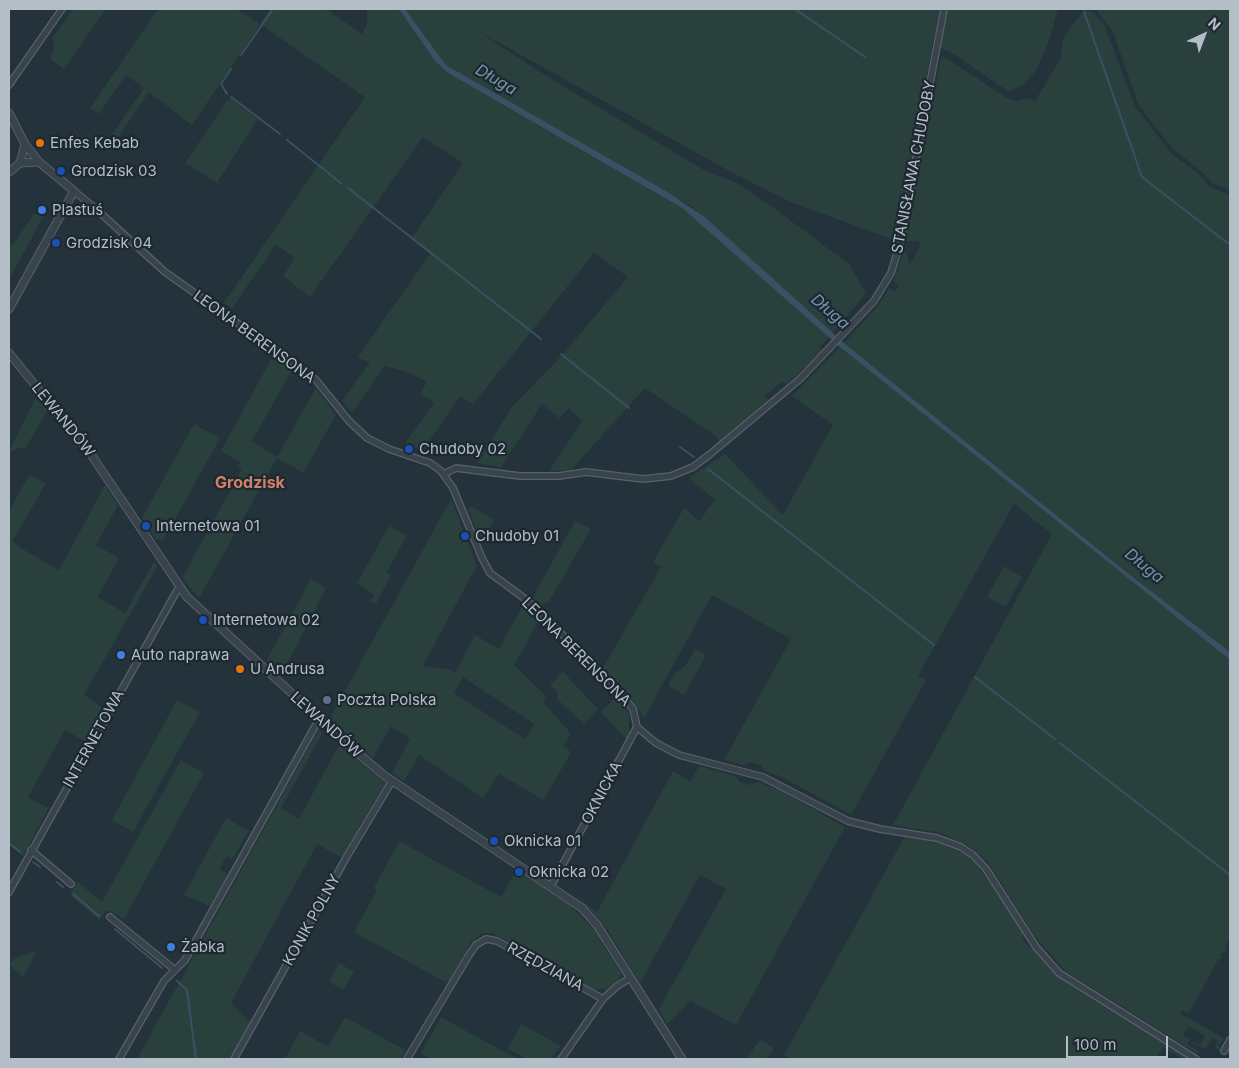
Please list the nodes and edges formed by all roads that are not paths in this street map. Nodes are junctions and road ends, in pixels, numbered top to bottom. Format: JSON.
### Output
{"nodes":[{"id":1,"x":62,"y":9,"type":"edge"},
{"id":2,"x":944,"y":9,"type":"edge"},
{"id":3,"x":9,"y":85,"type":"edge"},
{"id":4,"x":9,"y":113,"type":"edge"},
{"id":5,"x":24,"y":144,"type":"junction"},
{"id":6,"x":20,"y":162,"type":"junction"},
{"id":7,"x":39,"y":162,"type":"junction"},
{"id":8,"x":9,"y":172,"type":"edge"},
{"id":9,"x":74,"y":192,"type":"junction"},
{"id":10,"x":9,"y":309,"type":"edge"},
{"id":11,"x":9,"y":353,"type":"edge"},
{"id":12,"x":444,"y":474,"type":"junction"},
{"id":13,"x":179,"y":586,"type":"junction"},
{"id":14,"x":319,"y":719,"type":"junction"},
{"id":15,"x":637,"y":727,"type":"junction"},
{"id":16,"x":392,"y":781,"type":"junction"},
{"id":17,"x":31,"y":850,"type":"junction"},
{"id":18,"x":71,"y":884,"type":"dead end"},
{"id":19,"x":551,"y":886,"type":"junction"},
{"id":20,"x":9,"y":892,"type":"edge"},
{"id":21,"x":110,"y":917,"type":"dead end"},
{"id":22,"x":175,"y":970,"type":"junction"},
{"id":23,"x":630,"y":978,"type":"junction"},
{"id":24,"x":603,"y":999,"type":"junction"},
{"id":25,"x":1230,"y":1040,"type":"edge"},
{"id":26,"x":1224,"y":1051,"type":"dead end"},
{"id":27,"x":120,"y":1059,"type":"edge"},
{"id":28,"x":234,"y":1059,"type":"edge"},
{"id":29,"x":408,"y":1059,"type":"edge"},
{"id":30,"x":562,"y":1059,"type":"edge"},
{"id":31,"x":682,"y":1059,"type":"edge"},
{"id":32,"x":1196,"y":1059,"type":"edge"}],
"edges":[{"from":1,"to":3,"type":"street"},
{"from":2,"to":12,"type":"street","name":"STANISŁAWA CHUDOBY"},
{"from":4,"to":5,"type":"street","name":"LEONA BERENSONA"},
{"from":5,"to":6,"type":"street"},
{"from":5,"to":7,"type":"street","name":"LEONA BERENSONA"},
{"from":6,"to":7,"type":"street"},
{"from":6,"to":8,"type":"street"},
{"from":7,"to":9,"type":"street","name":"LEONA BERENSONA"},
{"from":9,"to":10,"type":"street"},
{"from":9,"to":12,"type":"street","name":"LEONA BERENSONA"},
{"from":11,"to":13,"type":"street","name":"LEWANDÓW"},
{"from":12,"to":15,"type":"street","name":"LEONA BERENSONA"},
{"from":13,"to":14,"type":"street","name":"LEWANDÓW"},
{"from":13,"to":17,"type":"street","name":"INTERNETOWA"},
{"from":14,"to":16,"type":"street","name":"LEWANDÓW"},
{"from":14,"to":22,"type":"street"},
{"from":15,"to":19,"type":"street","name":"OKNICKA"},
{"from":15,"to":32,"type":"street"},
{"from":16,"to":19,"type":"street","name":"LEWANDÓW"},
{"from":16,"to":28,"type":"street","name":"KONIK POLNY"},
{"from":17,"to":18,"type":"street"},
{"from":17,"to":20,"type":"street","name":"INTERNETOWA"},
{"from":19,"to":23,"type":"street","name":"LEWANDÓW"},
{"from":21,"to":22,"type":"street"},
{"from":22,"to":27,"type":"street"},
{"from":23,"to":24,"type":"street"},
{"from":23,"to":31,"type":"street","name":"LEWANDÓW"},
{"from":24,"to":29,"type":"street","name":"RZĘDZIANA"},
{"from":24,"to":30,"type":"street"},
{"from":25,"to":26,"type":"street"}]}
